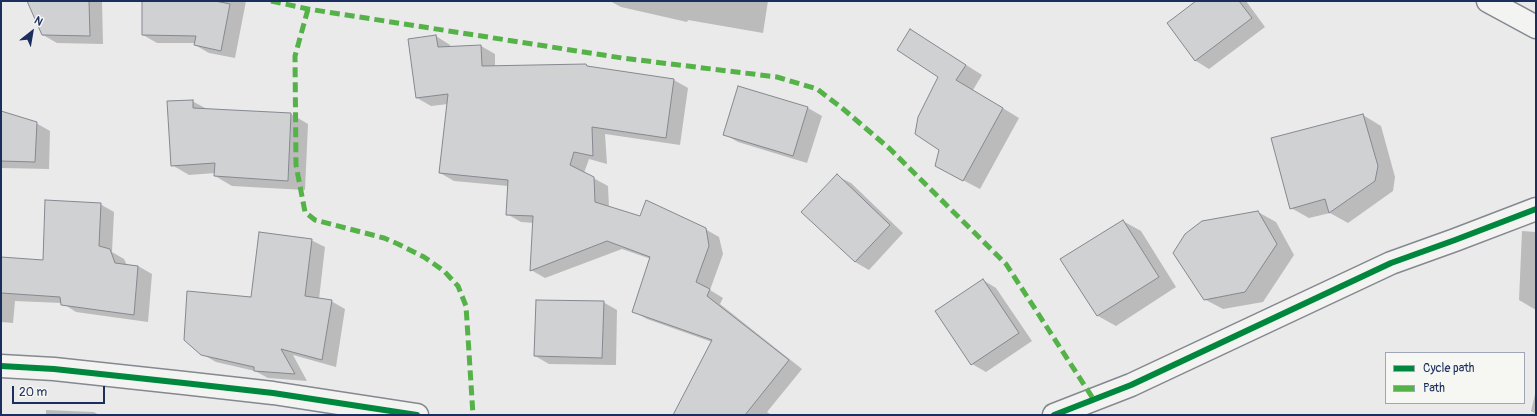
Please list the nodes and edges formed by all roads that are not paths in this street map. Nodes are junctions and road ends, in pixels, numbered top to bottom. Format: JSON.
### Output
{"nodes":[{"id":1,"x":1488,"y":1,"type":"edge"},
{"id":2,"x":1536,"y":27,"type":"edge"},
{"id":3,"x":1536,"y":209,"type":"edge"},
{"id":4,"x":1,"y":366,"type":"edge"},
{"id":5,"x":418,"y":415,"type":"edge"},
{"id":6,"x":1054,"y":415,"type":"edge"}],
"edges":[{"from":1,"to":2,"type":"main road"},
{"from":3,"to":6,"type":"main road"},
{"from":4,"to":5,"type":"main road"}]}
